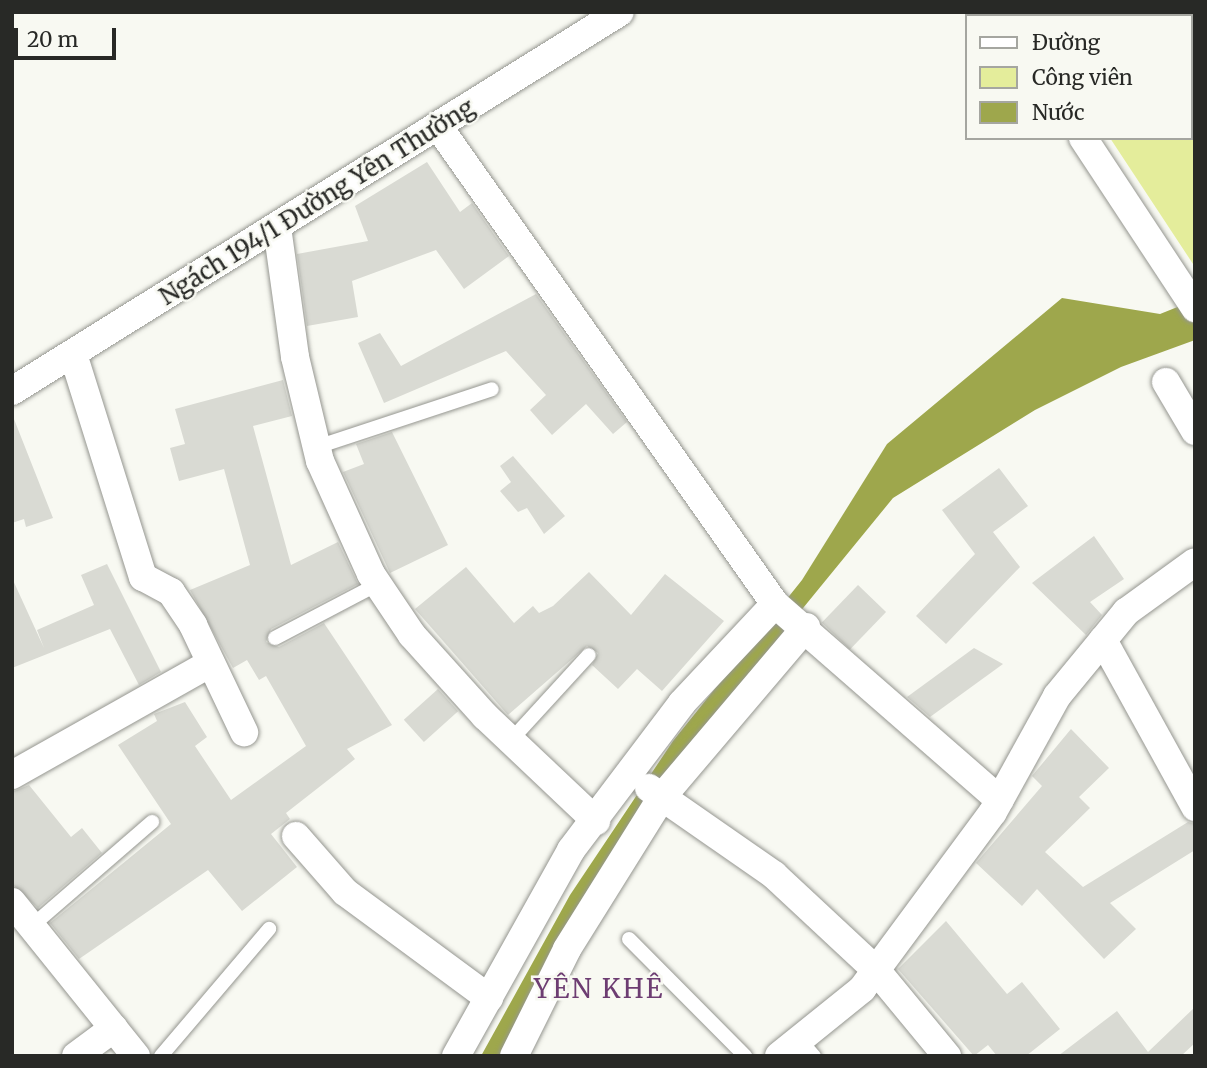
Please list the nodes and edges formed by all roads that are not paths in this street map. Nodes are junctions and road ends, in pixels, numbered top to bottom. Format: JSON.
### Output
{"nodes":[{"id":1,"x":620,"y":12,"type":"edge"},
{"id":2,"x":438,"y":126,"type":"junction"},
{"id":3,"x":1084,"y":140,"type":"edge"},
{"id":4,"x":277,"y":227,"type":"junction"},
{"id":5,"x":1191,"y":302,"type":"edge"},
{"id":6,"x":73,"y":354,"type":"junction"},
{"id":7,"x":1166,"y":382,"type":"dead end"},
{"id":8,"x":492,"y":389,"type":"dead end"},
{"id":9,"x":12,"y":391,"type":"edge"},
{"id":10,"x":1195,"y":431,"type":"edge"},
{"id":11,"x":317,"y":447,"type":"junction"},
{"id":12,"x":1195,"y":562,"type":"edge"},
{"id":13,"x":379,"y":584,"type":"junction"},
{"id":14,"x":790,"y":615,"type":"junction"},
{"id":15,"x":275,"y":638,"type":"dead end"},
{"id":16,"x":1103,"y":640,"type":"junction"},
{"id":17,"x":589,"y":655,"type":"dead end"},
{"id":18,"x":211,"y":663,"type":"junction"},
{"id":19,"x":244,"y":732,"type":"dead end"},
{"id":20,"x":511,"y":740,"type":"junction"},
{"id":21,"x":12,"y":775,"type":"edge"},
{"id":22,"x":646,"y":786,"type":"junction"},
{"id":23,"x":1000,"y":800,"type":"junction"},
{"id":24,"x":1195,"y":807,"type":"edge"},
{"id":25,"x":596,"y":821,"type":"junction"},
{"id":26,"x":152,"y":822,"type":"dead end"},
{"id":27,"x":296,"y":836,"type":"dead end"},
{"id":28,"x":12,"y":902,"type":"edge"},
{"id":29,"x":32,"y":926,"type":"junction"},
{"id":30,"x":269,"y":929,"type":"dead end"},
{"id":31,"x":629,"y":939,"type":"dead end"},
{"id":32,"x":876,"y":971,"type":"junction"},
{"id":33,"x":489,"y":998,"type":"junction"},
{"id":34,"x":114,"y":1028,"type":"junction"},
{"id":35,"x":797,"y":1050,"type":"edge"},
{"id":36,"x":76,"y":1056,"type":"edge"},
{"id":37,"x":136,"y":1056,"type":"edge"},
{"id":38,"x":161,"y":1056,"type":"edge"},
{"id":39,"x":456,"y":1056,"type":"edge"},
{"id":40,"x":513,"y":1056,"type":"edge"},
{"id":41,"x":745,"y":1056,"type":"edge"},
{"id":42,"x":947,"y":1056,"type":"edge"}],
"edges":[{"from":1,"to":2,"type":"street","name":"Ngách 194/1 Đường Yên Thường"},
{"from":2,"to":4,"type":"street","name":"Ngách 194/1 Đường Yên Thường"},
{"from":2,"to":14,"type":"street"},
{"from":3,"to":5,"type":"street"},
{"from":4,"to":6,"type":"street","name":"Ngách 194/1 Đường Yên Thường"},
{"from":4,"to":11,"type":"street"},
{"from":6,"to":9,"type":"street","name":"Ngách 194/1 Đường Yên Thường"},
{"from":6,"to":18,"type":"street"},
{"from":7,"to":10,"type":"street"},
{"from":8,"to":11,"type":"lane"},
{"from":11,"to":13,"type":"street"},
{"from":12,"to":16,"type":"street"},
{"from":13,"to":15,"type":"lane"},
{"from":13,"to":20,"type":"street"},
{"from":14,"to":22,"type":"street"},
{"from":14,"to":22,"type":"street"},
{"from":14,"to":23,"type":"street"},
{"from":16,"to":23,"type":"street"},
{"from":16,"to":24,"type":"street"},
{"from":17,"to":20,"type":"lane"},
{"from":18,"to":19,"type":"street"},
{"from":18,"to":21,"type":"street"},
{"from":20,"to":25,"type":"street"},
{"from":22,"to":25,"type":"street"},
{"from":22,"to":32,"type":"street"},
{"from":22,"to":40,"type":"street"},
{"from":23,"to":32,"type":"street"},
{"from":25,"to":33,"type":"street"},
{"from":26,"to":29,"type":"lane"},
{"from":27,"to":33,"type":"street"},
{"from":28,"to":29,"type":"street"},
{"from":29,"to":34,"type":"street"},
{"from":30,"to":38,"type":"lane"},
{"from":31,"to":41,"type":"lane"},
{"from":32,"to":35,"type":"street"},
{"from":32,"to":42,"type":"street"},
{"from":33,"to":39,"type":"street"},
{"from":34,"to":36,"type":"street"},
{"from":34,"to":37,"type":"street"}]}
